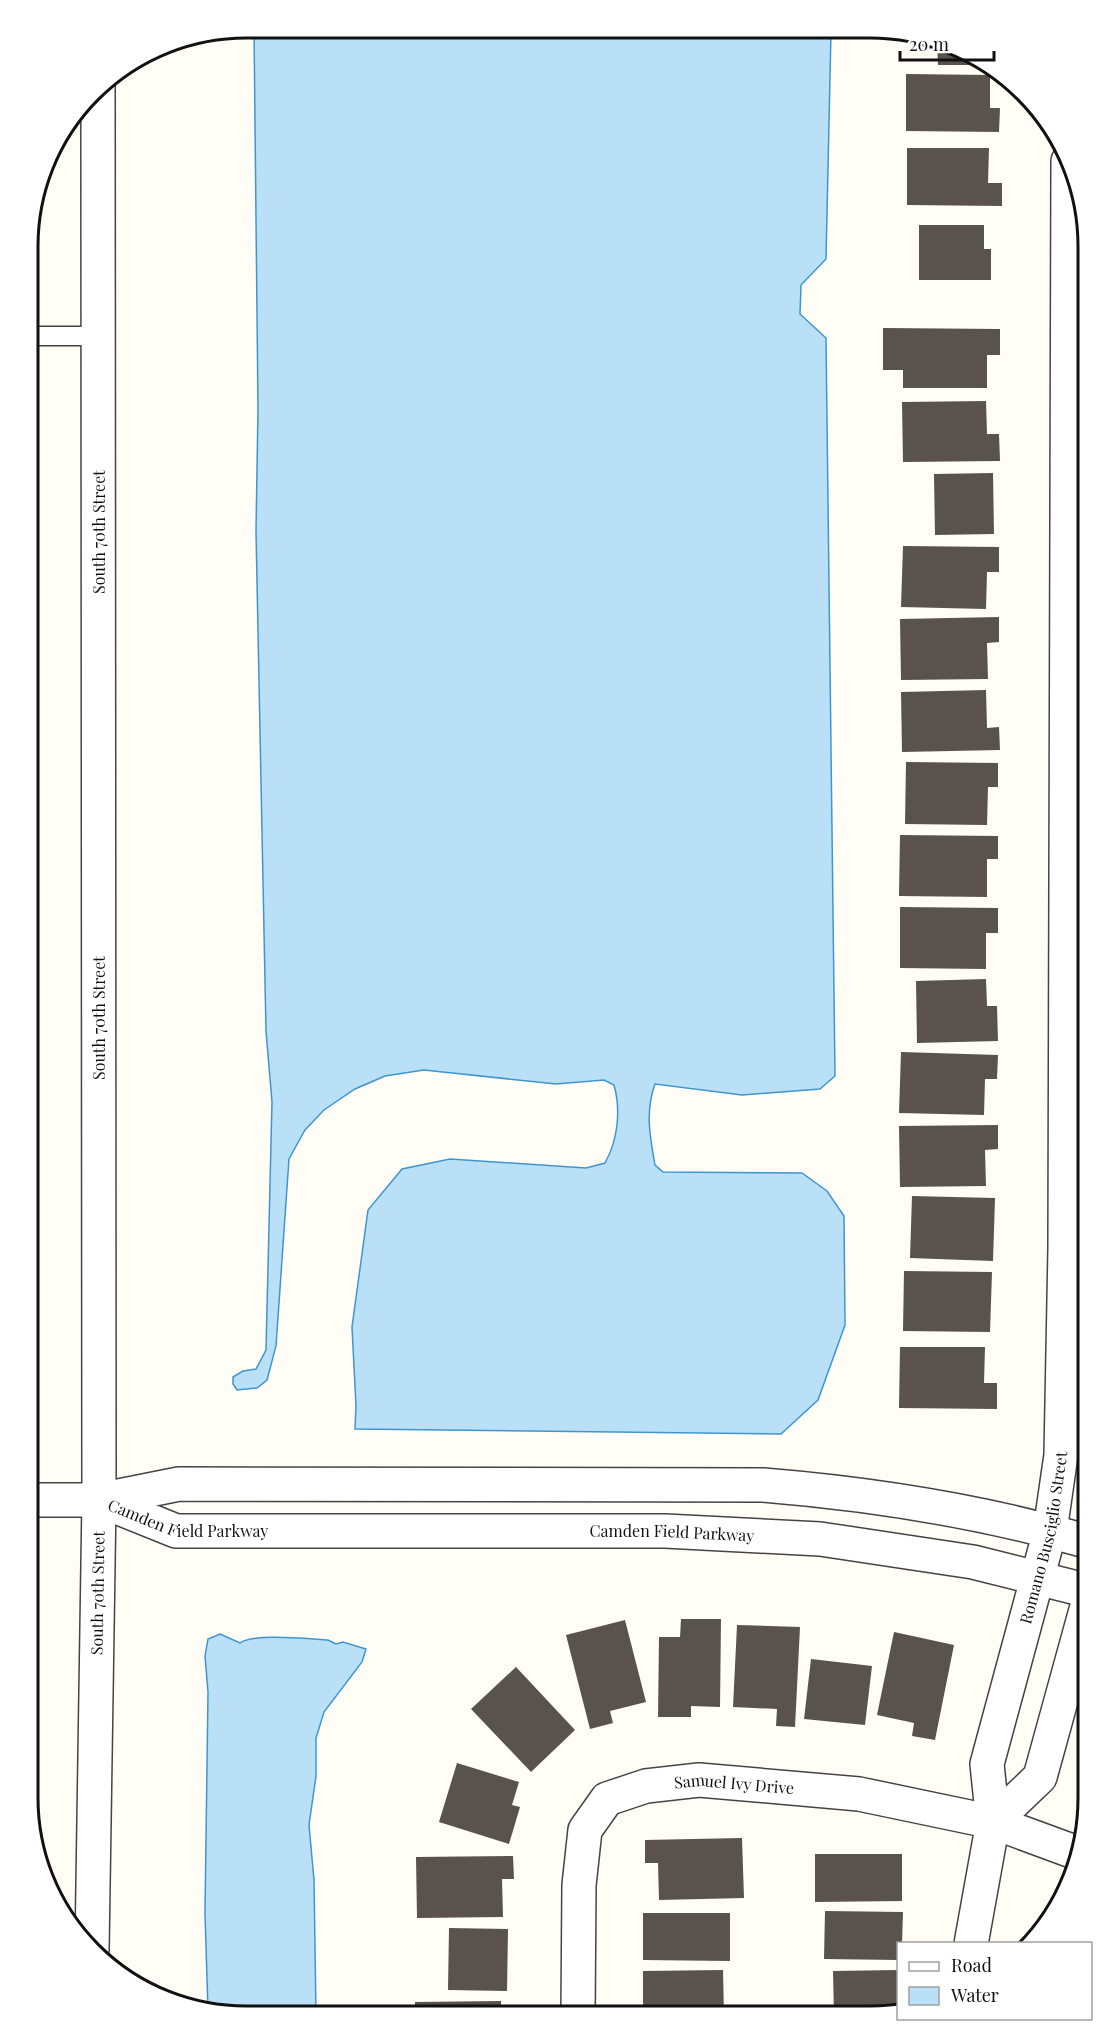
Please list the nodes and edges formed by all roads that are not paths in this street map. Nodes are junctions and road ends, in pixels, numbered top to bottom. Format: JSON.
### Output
{"nodes":[{"id":1,"x":98,"y":99,"type":"edge"},
{"id":2,"x":1072,"y":197,"type":"edge"},
{"id":3,"x":1078,"y":255,"type":"edge"},
{"id":4,"x":38,"y":336,"type":"edge"},
{"id":5,"x":98,"y":336,"type":"junction"},
{"id":6,"x":1078,"y":756,"type":"edge"},
{"id":7,"x":1077,"y":1249,"type":"edge"},
{"id":8,"x":38,"y":1500,"type":"edge"},
{"id":9,"x":99,"y":1500,"type":"junction"},
{"id":10,"x":1050,"y":1531,"type":"junction"},
{"id":11,"x":1078,"y":1539,"type":"edge"},
{"id":12,"x":1038,"y":1577,"type":"junction"},
{"id":13,"x":1078,"y":1588,"type":"edge"},
{"id":14,"x":1078,"y":1639,"type":"edge"},
{"id":15,"x":993,"y":1822,"type":"junction"},
{"id":16,"x":1071,"y":1851,"type":"edge"},
{"id":17,"x":92,"y":1939,"type":"edge"},
{"id":18,"x":971,"y":1942,"type":"edge"},
{"id":19,"x":578,"y":2006,"type":"edge"}],
"edges":[{"from":1,"to":5,"type":"street","name":"South 70th Street"},
{"from":2,"to":3,"type":"street","name":"Romano Busciglio Street"},
{"from":4,"to":5,"type":"lane"},
{"from":5,"to":9,"type":"street","name":"South 70th Street"},
{"from":6,"to":7,"type":"street","name":"Romano Busciglio Street"},
{"from":7,"to":10,"type":"street","name":"Romano Busciglio Street"},
{"from":8,"to":9,"type":"street"},
{"from":9,"to":10,"type":"street","name":"Camden Field Parkway"},
{"from":9,"to":12,"type":"street","name":"Camden Field Parkway"},
{"from":9,"to":17,"type":"street","name":"South 70th Street"},
{"from":10,"to":11,"type":"street","name":"Camden Field Parkway"},
{"from":10,"to":12,"type":"street","name":"Romano Busciglio Street"},
{"from":12,"to":13,"type":"street","name":"Camden Field Parkway"},
{"from":12,"to":15,"type":"street","name":"Romano Busciglio Street"},
{"from":14,"to":15,"type":"street"},
{"from":15,"to":16,"type":"street","name":"Samuel Ivy Drive"},
{"from":15,"to":18,"type":"street","name":"Romano Busciglio Street"},
{"from":15,"to":19,"type":"street","name":"Samuel Ivy Drive"}]}
